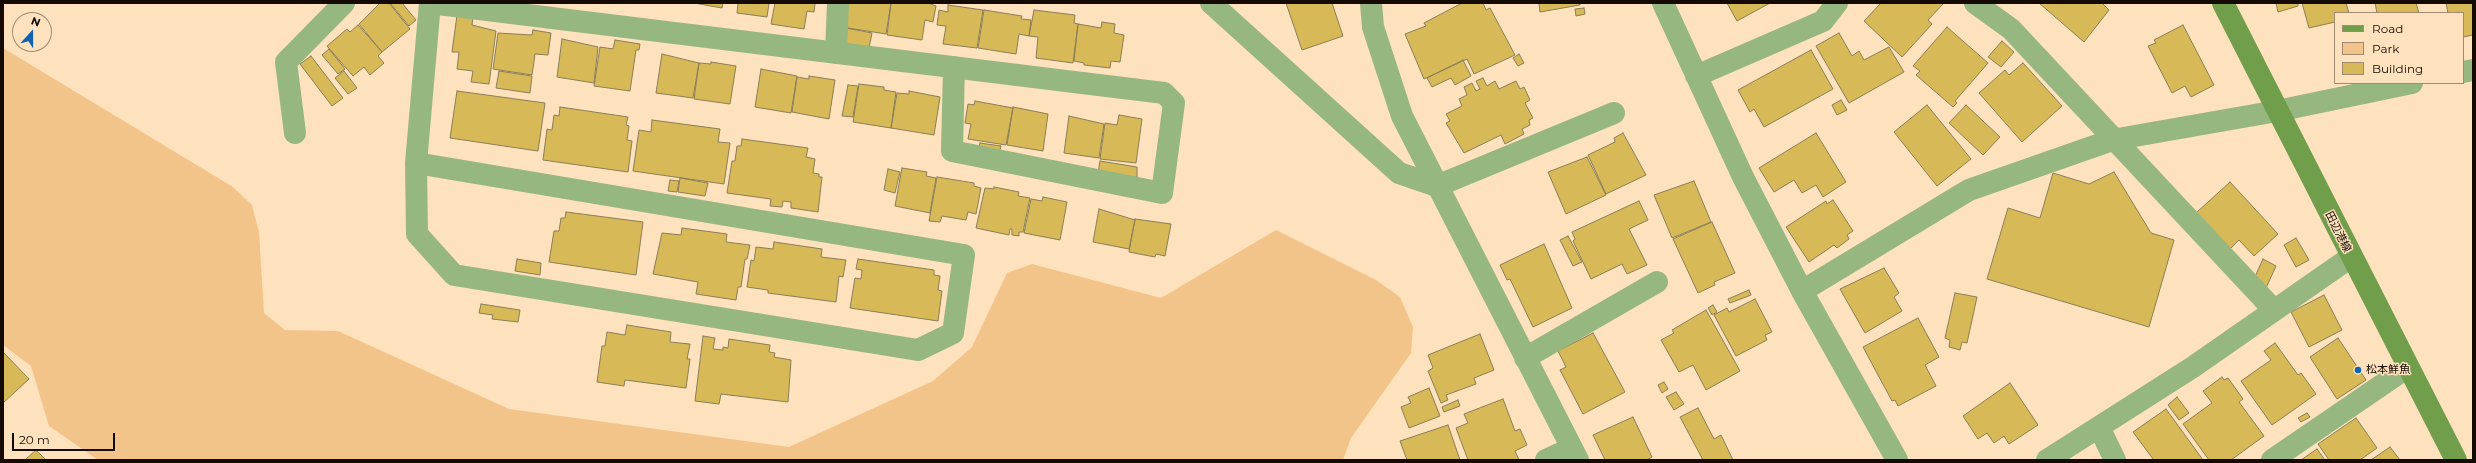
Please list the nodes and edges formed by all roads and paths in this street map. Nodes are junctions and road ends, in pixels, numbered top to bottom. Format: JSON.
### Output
{"nodes":[{"id":1,"x":344,"y":3,"type":"edge"},
{"id":2,"x":430,"y":3,"type":"edge"},
{"id":3,"x":838,"y":3,"type":"edge"},
{"id":4,"x":1211,"y":3,"type":"edge"},
{"id":5,"x":1371,"y":3,"type":"edge"},
{"id":6,"x":1663,"y":3,"type":"edge"},
{"id":7,"x":1837,"y":3,"type":"edge"},
{"id":8,"x":1975,"y":3,"type":"edge"},
{"id":9,"x":2223,"y":3,"type":"edge"},
{"id":10,"x":836,"y":53,"type":"junction"},
{"id":11,"x":954,"y":67,"type":"junction"},
{"id":12,"x":1696,"y":76,"type":"junction"},
{"id":13,"x":2407,"y":84,"type":"edge"},
{"id":14,"x":2277,"y":111,"type":"junction"},
{"id":15,"x":1614,"y":113,"type":"dead end"},
{"id":16,"x":295,"y":133,"type":"dead end"},
{"id":17,"x":2112,"y":140,"type":"junction"},
{"id":18,"x":416,"y":163,"type":"junction"},
{"id":19,"x":1437,"y":186,"type":"junction"},
{"id":20,"x":2351,"y":257,"type":"junction"},
{"id":21,"x":1657,"y":282,"type":"dead end"},
{"id":22,"x":1802,"y":291,"type":"junction"},
{"id":23,"x":2273,"y":309,"type":"junction"},
{"id":24,"x":1525,"y":358,"type":"junction"},
{"id":25,"x":2408,"y":367,"type":"junction"},
{"id":26,"x":2099,"y":427,"type":"junction"},
{"id":27,"x":1575,"y":454,"type":"edge"},
{"id":28,"x":1546,"y":460,"type":"edge"},
{"id":29,"x":1897,"y":460,"type":"edge"},
{"id":30,"x":2047,"y":460,"type":"edge"},
{"id":31,"x":2116,"y":460,"type":"edge"},
{"id":32,"x":2272,"y":460,"type":"edge"},
{"id":33,"x":2456,"y":460,"type":"edge"}],
"edges":[{"from":1,"to":16,"type":"street"},
{"from":2,"to":10,"type":"street"},
{"from":2,"to":18,"type":"street"},
{"from":3,"to":10,"type":"street"},
{"from":4,"to":19,"type":"street"},
{"from":5,"to":19,"type":"street"},
{"from":6,"to":12,"type":"street"},
{"from":7,"to":12,"type":"street"},
{"from":8,"to":17,"type":"street"},
{"from":9,"to":14,"type":"main road","name":"田辺港線"},
{"from":10,"to":11,"type":"street"},
{"from":11,"to":11,"type":"street"},
{"from":12,"to":22,"type":"street"},
{"from":13,"to":14,"type":"street"},
{"from":14,"to":17,"type":"street"},
{"from":14,"to":20,"type":"main road","name":"田辺港線"},
{"from":15,"to":19,"type":"street"},
{"from":17,"to":22,"type":"street"},
{"from":17,"to":23,"type":"street"},
{"from":18,"to":18,"type":"street"},
{"from":19,"to":24,"type":"street"},
{"from":20,"to":23,"type":"street"},
{"from":20,"to":25,"type":"main road","name":"田辺港線"},
{"from":21,"to":24,"type":"street"},
{"from":22,"to":29,"type":"street"},
{"from":23,"to":26,"type":"street"},
{"from":24,"to":27,"type":"street"},
{"from":25,"to":32,"type":"street"},
{"from":25,"to":33,"type":"main road","name":"田辺港線"},
{"from":26,"to":30,"type":"street"},
{"from":26,"to":31,"type":"street"},
{"from":27,"to":28,"type":"street"}]}
